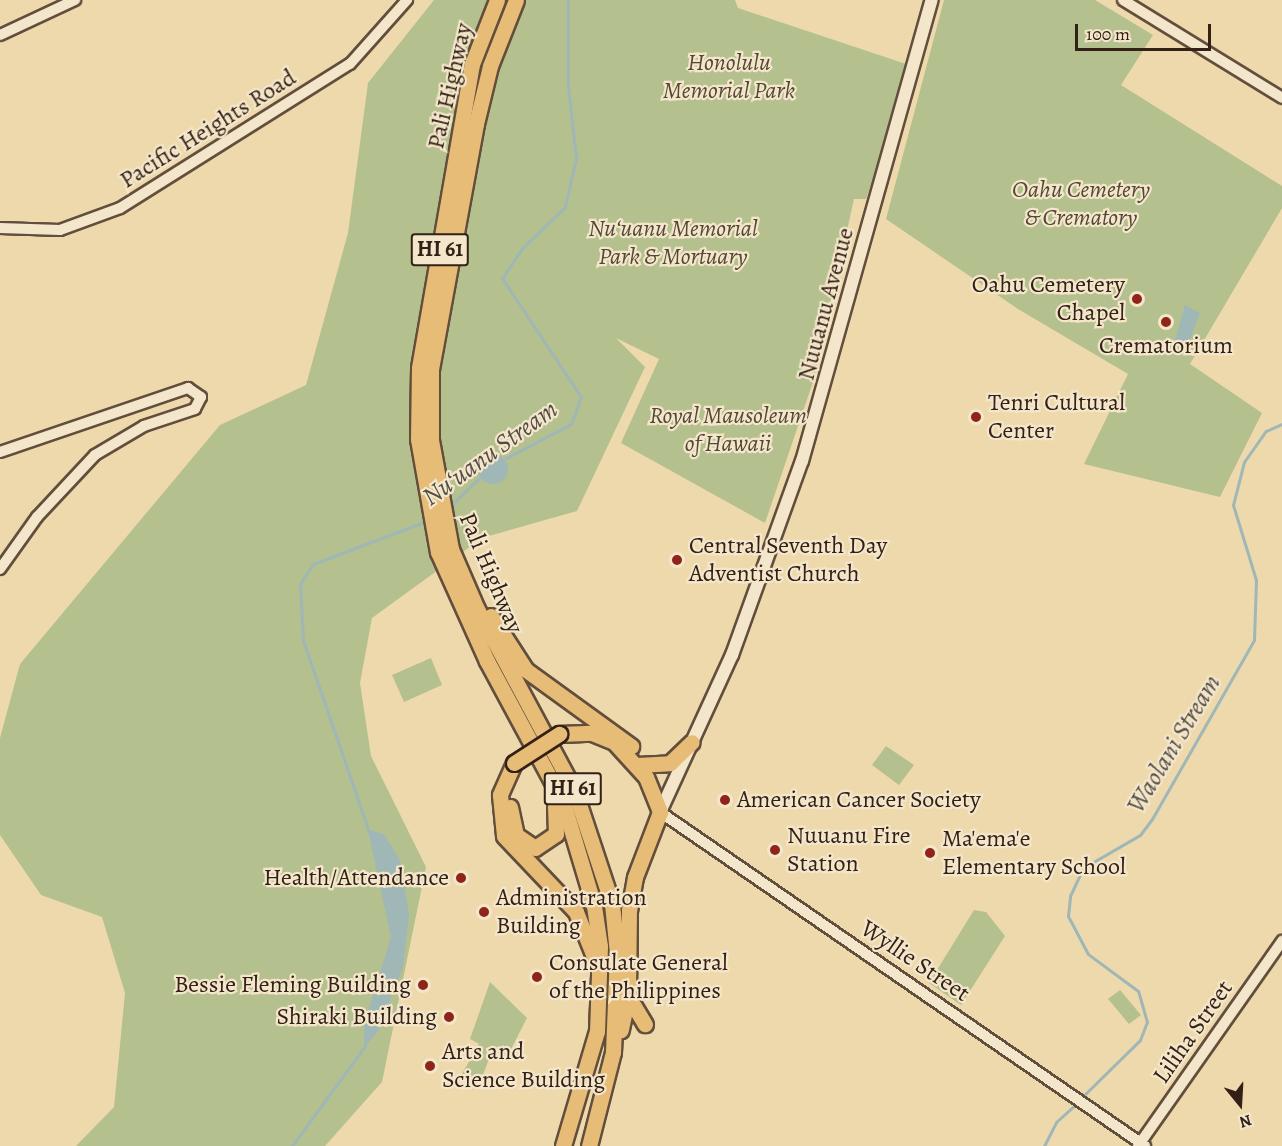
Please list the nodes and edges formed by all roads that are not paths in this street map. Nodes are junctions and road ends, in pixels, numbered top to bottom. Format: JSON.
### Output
{"nodes":[{"id":1,"x":75,"y":0,"type":"edge"},
{"id":2,"x":408,"y":0,"type":"edge"},
{"id":3,"x":497,"y":0,"type":"edge"},
{"id":4,"x":516,"y":0,"type":"edge"},
{"id":5,"x":932,"y":0,"type":"edge"},
{"id":6,"x":1123,"y":0,"type":"edge"},
{"id":7,"x":0,"y":35,"type":"edge"},
{"id":8,"x":1282,"y":98,"type":"edge"},
{"id":9,"x":0,"y":228,"type":"edge"},
{"id":10,"x":0,"y":452,"type":"edge"},
{"id":11,"x":432,"y":503,"type":"junction"},
{"id":12,"x":444,"y":550,"type":"junction"},
{"id":13,"x":0,"y":569,"type":"edge"},
{"id":14,"x":529,"y":738,"type":"junction"},
{"id":15,"x":559,"y":738,"type":"junction"},
{"id":16,"x":692,"y":742,"type":"junction"},
{"id":17,"x":637,"y":765,"type":"junction"},
{"id":18,"x":517,"y":766,"type":"junction"},
{"id":19,"x":660,"y":812,"type":"junction"},
{"id":20,"x":1282,"y":941,"type":"edge"},
{"id":21,"x":601,"y":993,"type":"junction"},
{"id":22,"x":628,"y":996,"type":"junction"},
{"id":23,"x":620,"y":1034,"type":"junction"},
{"id":24,"x":613,"y":1052,"type":"junction"},
{"id":25,"x":1141,"y":1145,"type":"edge"},
{"id":26,"x":563,"y":1146,"type":"edge"},
{"id":27,"x":589,"y":1146,"type":"edge"}],
"edges":[{"from":1,"to":7,"type":"street"},
{"from":2,"to":9,"type":"street","name":"Pacific Heights Road"},
{"from":3,"to":11,"type":"highway","name":"Pali Highway","number":"HI 61"},
{"from":4,"to":11,"type":"highway","name":"Pali Highway","number":"HI 61"},
{"from":5,"to":16,"type":"main road","name":"Nuuanu Avenue"},
{"from":6,"to":8,"type":"street"},
{"from":10,"to":13,"type":"street"},
{"from":11,"to":12,"type":"highway","name":"Pali Highway","number":"HI 61"},
{"from":12,"to":14,"type":"highway","name":"Pali Highway","number":"HI 61"},
{"from":12,"to":17,"type":"highway"},
{"from":12,"to":24,"type":"highway","name":"Pali Highway","number":"HI 61"},
{"from":14,"to":18,"type":"highway"},
{"from":14,"to":21,"type":"highway","name":"Pali Highway","number":"HI 61"},
{"from":15,"to":17,"type":"highway"},
{"from":15,"to":18,"type":"highway","bridge":true},
{"from":15,"to":19,"type":"highway"},
{"from":16,"to":17,"type":"highway"},
{"from":16,"to":19,"type":"main road","name":"Nuuanu Avenue"},
{"from":17,"to":19,"type":"highway"},
{"from":18,"to":21,"type":"highway"},
{"from":19,"to":22,"type":"highway"},
{"from":19,"to":25,"type":"street","name":"Wyllie Street"},
{"from":20,"to":25,"type":"street","name":"Liliha Street"},
{"from":21,"to":26,"type":"highway","name":"Pali Highway","number":"HI 61"},
{"from":22,"to":23,"type":"highway"},
{"from":22,"to":23,"type":"highway"},
{"from":23,"to":24,"type":"highway"},
{"from":24,"to":27,"type":"highway","name":"Pali Highway","number":"HI 61"}]}
